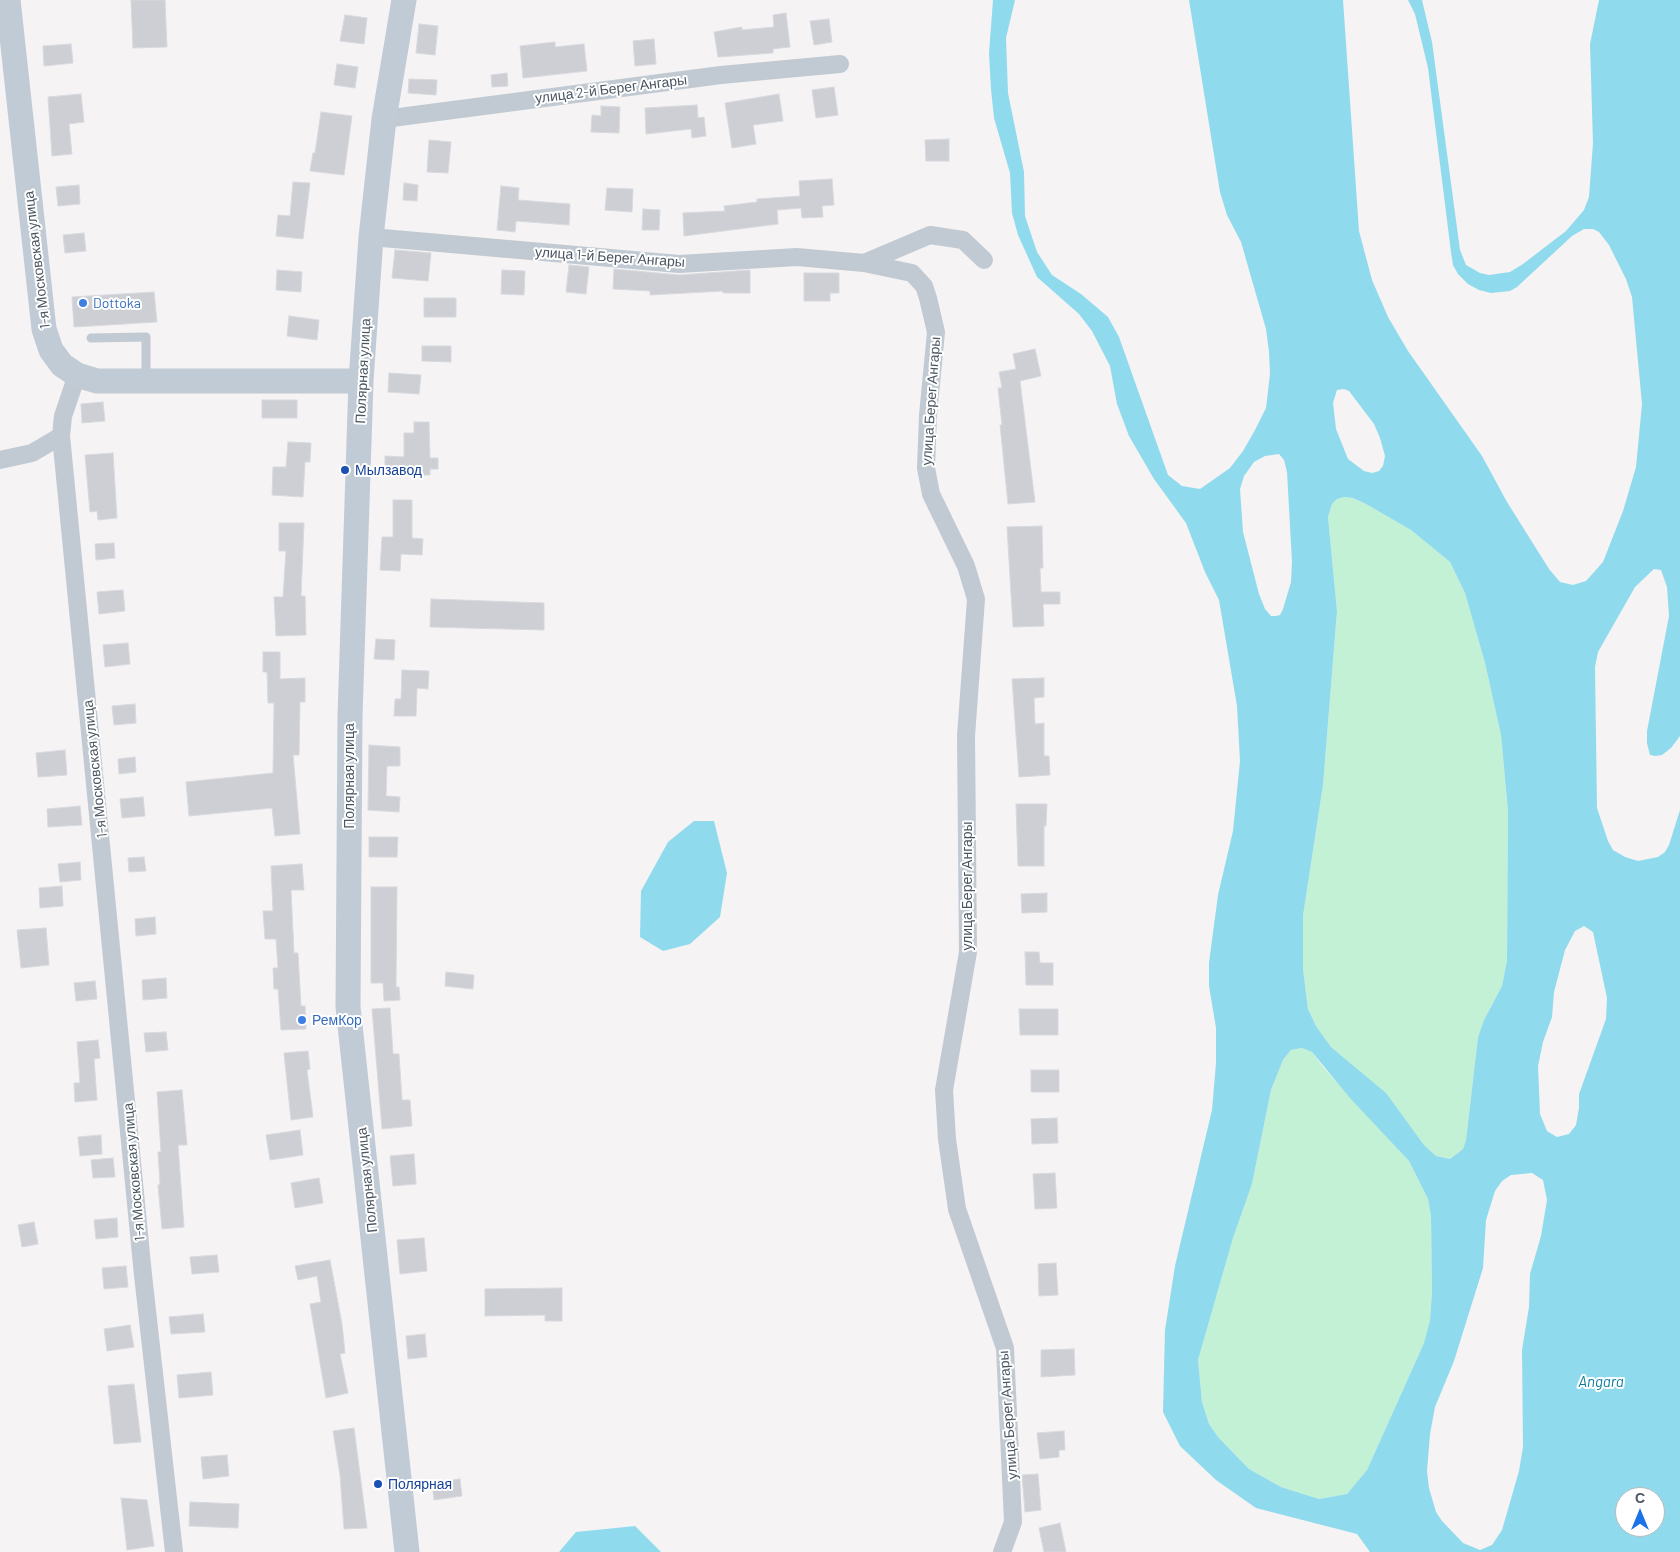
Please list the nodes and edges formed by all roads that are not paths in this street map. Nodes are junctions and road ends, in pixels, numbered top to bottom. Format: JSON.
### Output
{"nodes":[{"id":1,"x":8,"y":0,"type":"edge"},
{"id":2,"x":404,"y":0,"type":"edge"},
{"id":3,"x":840,"y":64,"type":"dead end"},
{"id":4,"x":384,"y":119,"type":"junction"},
{"id":5,"x":371,"y":237,"type":"junction"},
{"id":6,"x":984,"y":260,"type":"dead end"},
{"id":7,"x":864,"y":264,"type":"junction"},
{"id":8,"x":92,"y":338,"type":"dead end"},
{"id":9,"x":76,"y":375,"type":"junction"},
{"id":10,"x":146,"y":381,"type":"junction"},
{"id":11,"x":361,"y":381,"type":"junction"},
{"id":12,"x":61,"y":436,"type":"junction"},
{"id":13,"x":0,"y":460,"type":"edge"},
{"id":14,"x":174,"y":1552,"type":"edge"},
{"id":15,"x":407,"y":1552,"type":"edge"},
{"id":16,"x":1002,"y":1552,"type":"edge"}],
"edges":[{"from":1,"to":9,"type":"main road","name":"1-я Московская улица"},
{"from":2,"to":4,"type":"main road","name":"Полярная улица"},
{"from":3,"to":4,"type":"street","name":"улица 2-й Берег Ангары"},
{"from":4,"to":5,"type":"main road","name":"Полярная улица"},
{"from":5,"to":7,"type":"street","name":"улица 1-й Берег Ангары"},
{"from":5,"to":11,"type":"main road","name":"Полярная улица"},
{"from":6,"to":7,"type":"street","name":"улица 1-й Берег Ангары"},
{"from":7,"to":16,"type":"street","name":"улица Берег Ангары"},
{"from":8,"to":10,"type":"lane"},
{"from":9,"to":10,"type":"main road"},
{"from":9,"to":12,"type":"street","name":"1-я Московская улица"},
{"from":10,"to":11,"type":"main road"},
{"from":11,"to":15,"type":"main road","name":"Полярная улица"},
{"from":12,"to":13,"type":"street"},
{"from":12,"to":14,"type":"street","name":"1-я Московская улица"}]}
